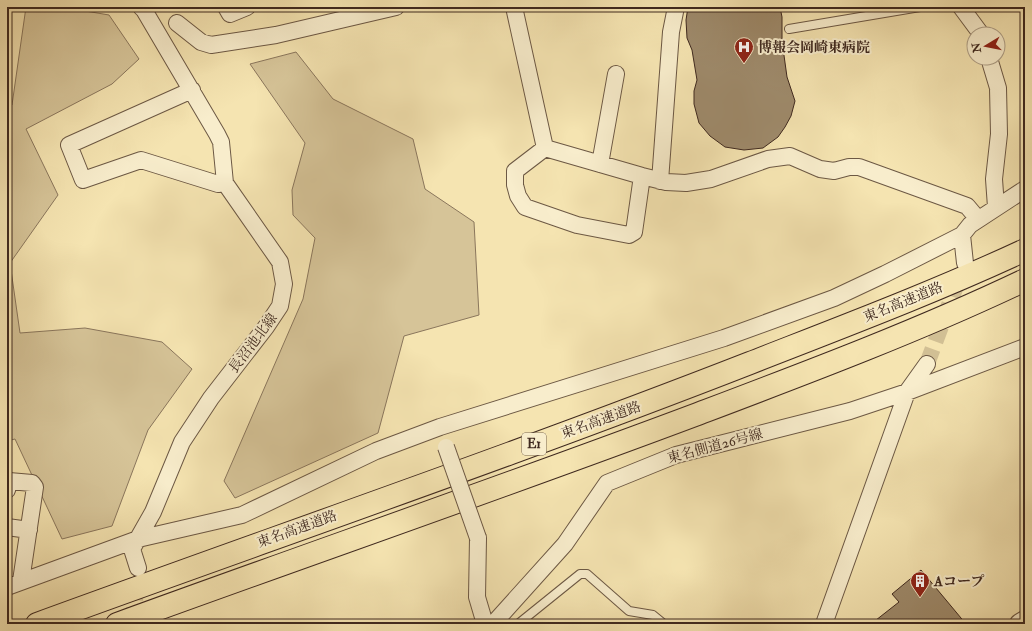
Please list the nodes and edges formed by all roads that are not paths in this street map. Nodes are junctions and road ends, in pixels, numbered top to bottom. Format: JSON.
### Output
{"nodes":[{"id":1,"x":226,"y":7,"type":"edge"},
{"id":2,"x":246,"y":7,"type":"edge"},
{"id":3,"x":396,"y":7,"type":"edge"},
{"id":4,"x":514,"y":7,"type":"edge"},
{"id":5,"x":676,"y":7,"type":"edge"},
{"id":6,"x":920,"y":7,"type":"edge"},
{"id":7,"x":960,"y":7,"type":"edge"},
{"id":8,"x":142,"y":9,"type":"edge"},
{"id":9,"x":177,"y":23,"type":"dead end"},
{"id":10,"x":975,"y":26,"type":"edge"},
{"id":11,"x":789,"y":29,"type":"dead end"},
{"id":12,"x":991,"y":66,"type":"edge"},
{"id":13,"x":616,"y":74,"type":"dead end"},
{"id":14,"x":192,"y":90,"type":"junction"},
{"id":15,"x":544,"y":148,"type":"junction"},
{"id":16,"x":600,"y":164,"type":"junction"},
{"id":17,"x":642,"y":176,"type":"junction"},
{"id":18,"x":660,"y":181,"type":"junction"},
{"id":19,"x":225,"y":183,"type":"junction"},
{"id":20,"x":1025,"y":189,"type":"edge"},
{"id":21,"x":996,"y":207,"type":"junction"},
{"id":22,"x":978,"y":219,"type":"junction"},
{"id":23,"x":962,"y":235,"type":"junction"},
{"id":24,"x":1025,"y":250,"type":"edge"},
{"id":25,"x":965,"y":263,"type":"tunnel mouth"},
{"id":26,"x":1025,"y":280,"type":"edge"},
{"id":27,"x":1025,"y":285,"type":"edge"},
{"id":28,"x":977,"y":303,"type":"junction"},
{"id":29,"x":1025,"y":347,"type":"edge"},
{"id":30,"x":927,"y":364,"type":"tunnel mouth"},
{"id":31,"x":907,"y":392,"type":"junction"},
{"id":32,"x":440,"y":426,"type":"junction"},
{"id":33,"x":7,"y":490,"type":"edge"},
{"id":34,"x":7,"y":527,"type":"edge"},
{"id":35,"x":29,"y":530,"type":"junction"},
{"id":36,"x":138,"y":539,"type":"junction"},
{"id":37,"x":138,"y":568,"type":"tunnel mouth"},
{"id":38,"x":14,"y":584,"type":"edge"},
{"id":39,"x":1025,"y":621,"type":"edge"},
{"id":40,"x":37,"y":624,"type":"edge"},
{"id":41,"x":117,"y":624,"type":"edge"},
{"id":42,"x":485,"y":624,"type":"edge"},
{"id":43,"x":493,"y":624,"type":"edge"},
{"id":44,"x":518,"y":624,"type":"edge"},
{"id":45,"x":664,"y":624,"type":"edge"},
{"id":46,"x":824,"y":624,"type":"edge"},
{"id":47,"x":1020,"y":624,"type":"edge"}],
"edges":[{"from":1,"to":2,"type":"street"},
{"from":3,"to":9,"type":"street"},
{"from":4,"to":15,"type":"street"},
{"from":5,"to":18,"type":"street"},
{"from":6,"to":11,"type":"lane"},
{"from":7,"to":10,"type":"street"},
{"from":8,"to":14,"type":"street","name":"長沼池北線"},
{"from":12,"to":21,"type":"street"},
{"from":13,"to":16,"type":"street"},
{"from":14,"to":19,"type":"street","name":"長沼池北線"},
{"from":14,"to":19,"type":"street"},
{"from":15,"to":16,"type":"street"},
{"from":15,"to":17,"type":"street"},
{"from":16,"to":17,"type":"street"},
{"from":17,"to":18,"type":"street"},
{"from":18,"to":22,"type":"street"},
{"from":19,"to":36,"type":"street","name":"長沼池北線"},
{"from":20,"to":21,"type":"street"},
{"from":21,"to":22,"type":"street"},
{"from":22,"to":23,"type":"street"},
{"from":23,"to":25,"type":"street"},
{"from":23,"to":32,"type":"street"},
{"from":24,"to":40,"type":"highway","name":"東名高速道路","number":"E1"},
{"from":26,"to":28,"type":"highway","name":"東名高速道路","number":"E1"},
{"from":27,"to":28,"type":"highway"},
{"from":28,"to":41,"type":"highway","name":"東名高速道路","number":"E1"},
{"from":29,"to":31,"type":"street","name":"東名側道26号線"},
{"from":30,"to":31,"type":"street"},
{"from":31,"to":43,"type":"street","name":"東名側道26号線"},
{"from":31,"to":46,"type":"street"},
{"from":32,"to":36,"type":"street"},
{"from":32,"to":42,"type":"street","bridge":true},
{"from":33,"to":35,"type":"street"},
{"from":34,"to":35,"type":"street"},
{"from":35,"to":38,"type":"street"},
{"from":36,"to":37,"type":"street","name":"長沼池北線"},
{"from":36,"to":38,"type":"street"},
{"from":39,"to":47,"type":"street"},
{"from":44,"to":45,"type":"lane"}]}
